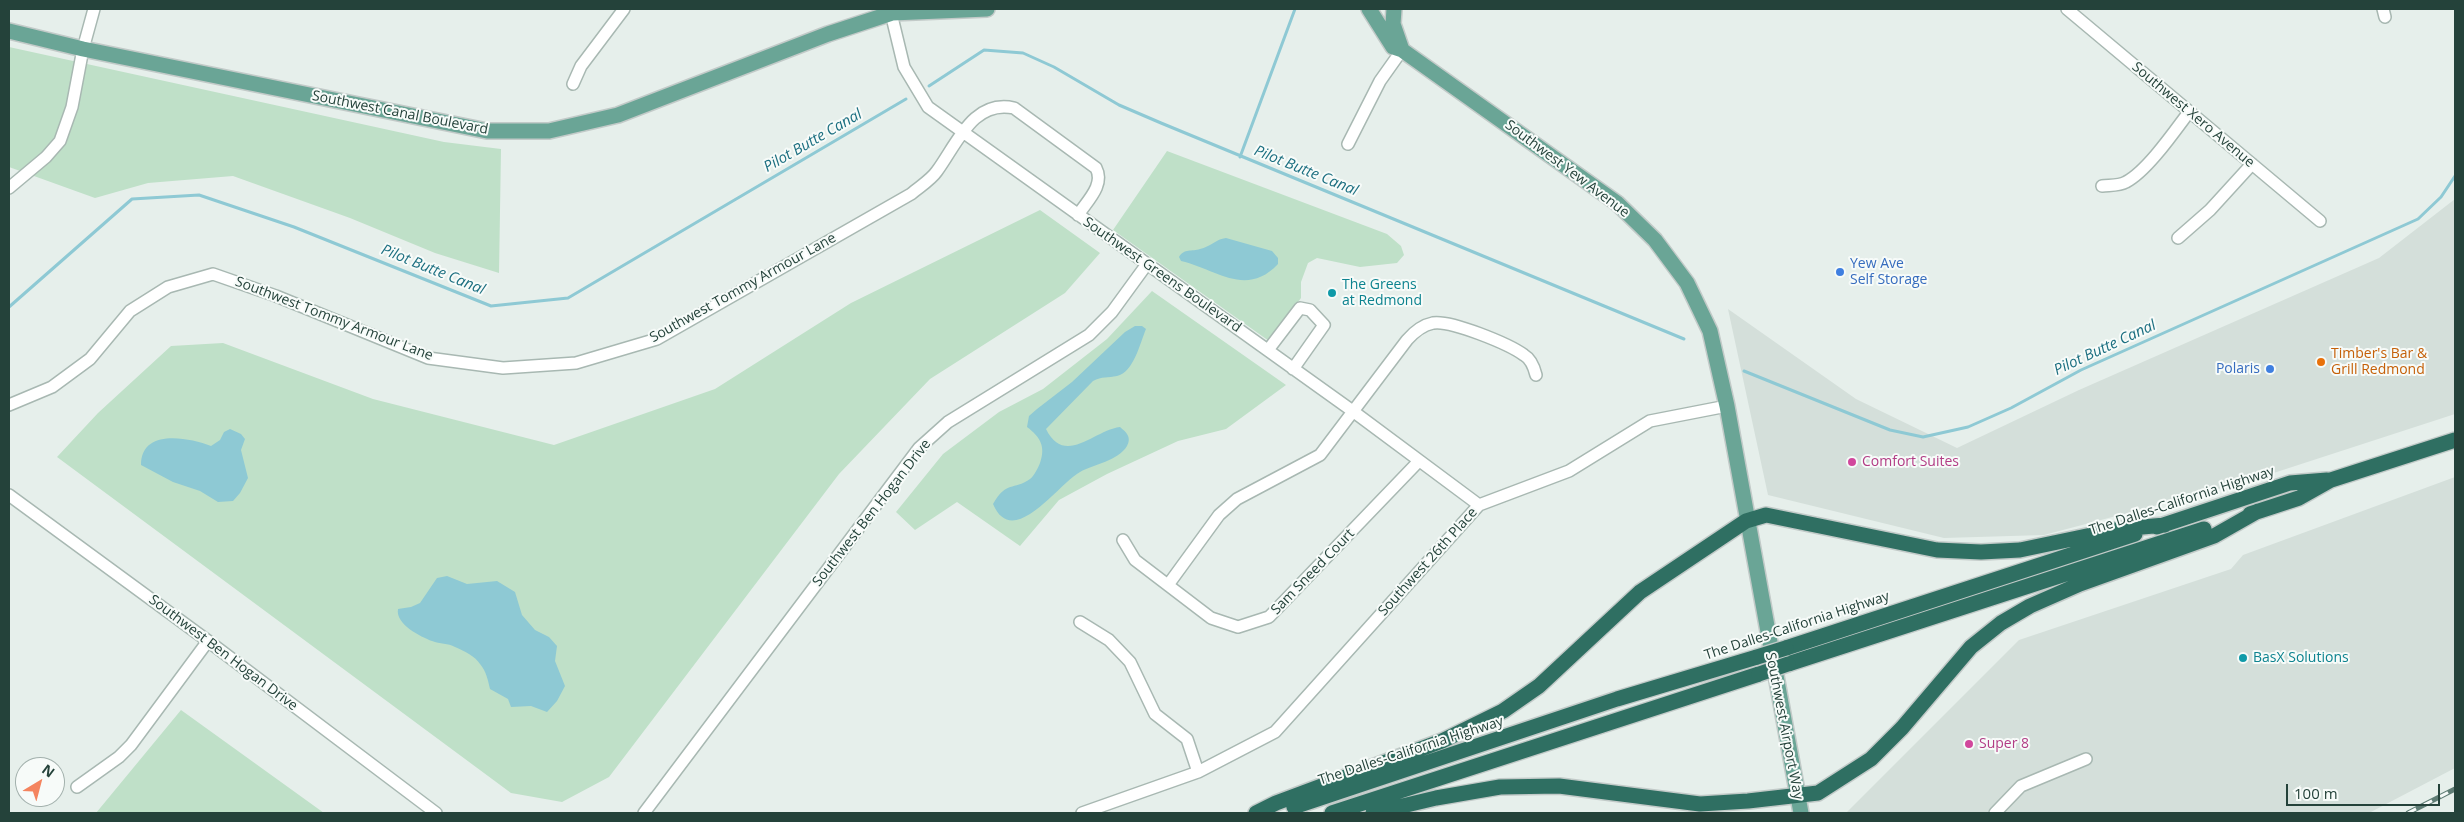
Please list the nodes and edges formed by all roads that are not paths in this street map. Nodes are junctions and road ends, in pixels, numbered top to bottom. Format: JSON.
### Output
{"nodes":[{"id":1,"x":94,"y":9,"type":"edge"},
{"id":2,"x":624,"y":9,"type":"edge"},
{"id":3,"x":988,"y":9,"type":"edge"},
{"id":4,"x":1369,"y":9,"type":"edge"},
{"id":5,"x":1394,"y":9,"type":"edge"},
{"id":6,"x":2067,"y":9,"type":"edge"},
{"id":7,"x":891,"y":11,"type":"edge"},
{"id":8,"x":9,"y":31,"type":"edge"},
{"id":9,"x":83,"y":49,"type":"junction"},
{"id":10,"x":1402,"y":50,"type":"junction"},
{"id":11,"x":573,"y":84,"type":"dead end"},
{"id":12,"x":2189,"y":112,"type":"junction"},
{"id":13,"x":961,"y":133,"type":"junction"},
{"id":14,"x":1348,"y":144,"type":"dead end"},
{"id":15,"x":2252,"y":164,"type":"junction"},
{"id":16,"x":2102,"y":186,"type":"dead end"},
{"id":17,"x":9,"y":188,"type":"edge"},
{"id":18,"x":1078,"y":215,"type":"junction"},
{"id":19,"x":2320,"y":221,"type":"dead end"},
{"id":20,"x":2178,"y":238,"type":"dead end"},
{"id":21,"x":1147,"y":264,"type":"junction"},
{"id":22,"x":1268,"y":350,"type":"junction"},
{"id":23,"x":1293,"y":368,"type":"junction"},
{"id":24,"x":1536,"y":375,"type":"dead end"},
{"id":25,"x":9,"y":405,"type":"edge"},
{"id":26,"x":1727,"y":406,"type":"junction"},
{"id":27,"x":1354,"y":412,"type":"junction"},
{"id":28,"x":2455,"y":440,"type":"edge"},
{"id":29,"x":1419,"y":461,"type":"junction"},
{"id":30,"x":2330,"y":480,"type":"junction"},
{"id":31,"x":9,"y":495,"type":"edge"},
{"id":32,"x":1479,"y":505,"type":"junction"},
{"id":33,"x":2258,"y":511,"type":"junction"},
{"id":34,"x":1746,"y":521,"type":"junction"},
{"id":35,"x":2164,"y":525,"type":"junction"},
{"id":36,"x":1123,"y":540,"type":"dead end"},
{"id":37,"x":1168,"y":585,"type":"junction"},
{"id":38,"x":1080,"y":622,"type":"dead end"},
{"id":39,"x":208,"y":641,"type":"junction"},
{"id":40,"x":2086,"y":759,"type":"dead end"},
{"id":41,"x":1198,"y":772,"type":"junction"},
{"id":42,"x":77,"y":787,"type":"dead end"},
{"id":43,"x":1798,"y":796,"type":"junction"},
{"id":44,"x":436,"y":813,"type":"edge"},
{"id":45,"x":644,"y":813,"type":"edge"},
{"id":46,"x":1082,"y":813,"type":"edge"},
{"id":47,"x":1256,"y":813,"type":"edge"},
{"id":48,"x":1275,"y":813,"type":"edge"},
{"id":49,"x":1332,"y":813,"type":"edge"},
{"id":50,"x":1373,"y":813,"type":"edge"},
{"id":51,"x":1801,"y":813,"type":"edge"},
{"id":52,"x":1995,"y":813,"type":"edge"}],
"edges":[{"from":1,"to":9,"type":"street"},
{"from":2,"to":11,"type":"street"},
{"from":3,"to":7,"type":"main road","name":"Southwest Canal Boulevard"},
{"from":4,"to":10,"type":"main road","name":"Southwest Yew Avenue"},
{"from":5,"to":10,"type":"main road"},
{"from":6,"to":12,"type":"street","name":"Southwest Xero Avenue"},
{"from":7,"to":9,"type":"main road","name":"Southwest Canal Boulevard"},
{"from":7,"to":13,"type":"street","name":"Southwest Greens Boulevard"},
{"from":8,"to":9,"type":"main road","name":"Southwest Canal Boulevard"},
{"from":9,"to":17,"type":"street"},
{"from":10,"to":14,"type":"street"},
{"from":10,"to":26,"type":"main road","name":"Southwest Yew Avenue"},
{"from":12,"to":15,"type":"street","name":"Southwest Xero Avenue"},
{"from":12,"to":16,"type":"street"},
{"from":13,"to":18,"type":"street","name":"Southwest Greens Boulevard"},
{"from":13,"to":18,"type":"street","name":"Southwest Tommy Armour Lane"},
{"from":13,"to":25,"type":"street","name":"Southwest Tommy Armour Lane"},
{"from":15,"to":19,"type":"street","name":"Southwest Xero Avenue"},
{"from":15,"to":20,"type":"street"},
{"from":18,"to":21,"type":"street","name":"Southwest Greens Boulevard"},
{"from":21,"to":22,"type":"street","name":"Southwest Greens Boulevard"},
{"from":21,"to":45,"type":"street","name":"Southwest Ben Hogan Drive"},
{"from":22,"to":23,"type":"street","name":"Southwest Greens Boulevard"},
{"from":22,"to":23,"type":"street"},
{"from":23,"to":27,"type":"street","name":"Southwest Greens Boulevard"},
{"from":24,"to":27,"type":"street"},
{"from":26,"to":32,"type":"street","name":"Southwest 26th Place"},
{"from":26,"to":34,"type":"main road","name":"Southwest Yew Avenue"},
{"from":27,"to":29,"type":"street","name":"Southwest Greens Boulevard"},
{"from":27,"to":37,"type":"street"},
{"from":28,"to":30,"type":"highway","name":"The Dalles-California Highway"},
{"from":29,"to":32,"type":"street","name":"Southwest Greens Boulevard"},
{"from":29,"to":37,"type":"street","name":"Sam Sneed Court"},
{"from":30,"to":33,"type":"highway","name":"The Dalles-California Highway"},
{"from":30,"to":35,"type":"highway","name":"The Dalles-California Highway"},
{"from":31,"to":39,"type":"street","name":"Southwest Ben Hogan Drive"},
{"from":32,"to":41,"type":"street","name":"Southwest 26th Place"},
{"from":33,"to":43,"type":"highway"},
{"from":33,"to":49,"type":"highway","name":"The Dalles-California Highway","bridge":true},
{"from":34,"to":35,"type":"highway"},
{"from":34,"to":43,"type":"main road","name":"Southwest Airport Way"},
{"from":34,"to":47,"type":"highway"},
{"from":35,"to":48,"type":"highway","name":"The Dalles-California Highway","bridge":true},
{"from":36,"to":37,"type":"street","name":"Sam Sneed Court"},
{"from":38,"to":41,"type":"street"},
{"from":39,"to":42,"type":"street"},
{"from":39,"to":44,"type":"street","name":"Southwest Ben Hogan Drive"},
{"from":40,"to":52,"type":"street"},
{"from":41,"to":46,"type":"street","name":"Southwest 26th Place"},
{"from":43,"to":50,"type":"highway"},
{"from":43,"to":51,"type":"main road","name":"Southwest Airport Way"}]}
